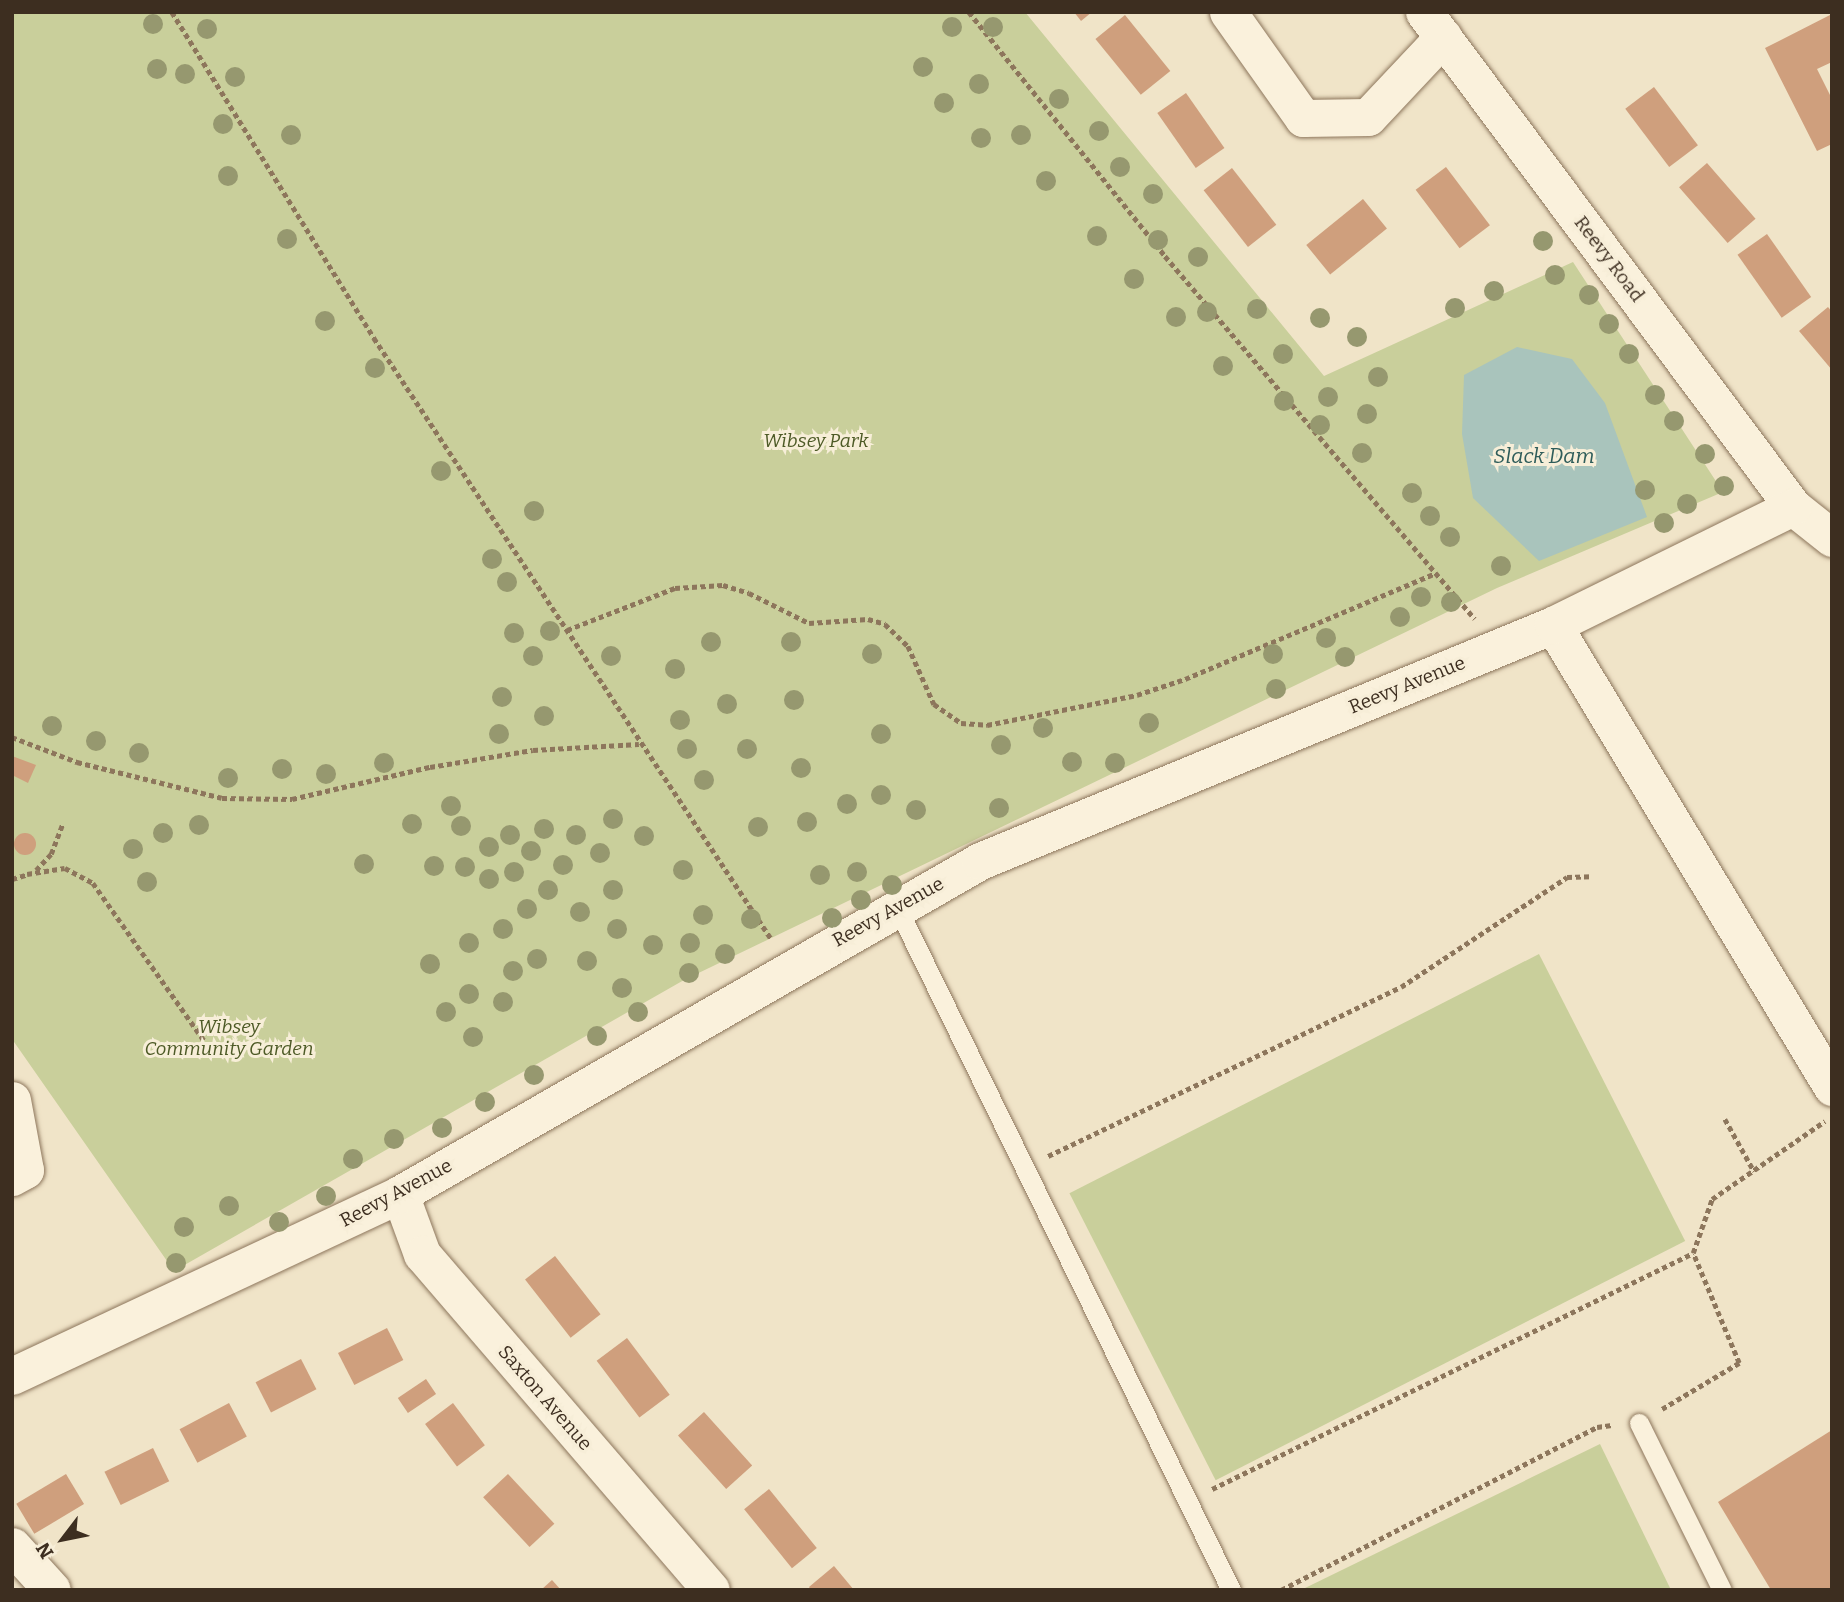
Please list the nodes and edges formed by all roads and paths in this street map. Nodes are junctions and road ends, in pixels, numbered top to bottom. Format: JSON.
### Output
{"nodes":[{"id":1,"x":172,"y":12,"type":"edge"},
{"id":2,"x":969,"y":12,"type":"edge"},
{"id":3,"x":1228,"y":12,"type":"edge"},
{"id":4,"x":1434,"y":25,"type":"edge"},
{"id":5,"x":1793,"y":507,"type":"junction"},
{"id":6,"x":1832,"y":538,"type":"edge"},
{"id":7,"x":1436,"y":573,"type":"junction"},
{"id":8,"x":1553,"y":625,"type":"junction"},
{"id":9,"x":567,"y":630,"type":"junction"},
{"id":10,"x":1499,"y":647,"type":"junction"},
{"id":11,"x":12,"y":737,"type":"edge"},
{"id":12,"x":639,"y":744,"type":"junction"},
{"id":13,"x":62,"y":825,"type":"dead end"},
{"id":14,"x":27,"y":874,"type":"junction"},
{"id":15,"x":1592,"y":876,"type":"dead end"},
{"id":16,"x":12,"y":879,"type":"edge"},
{"id":17,"x":897,"y":907,"type":"junction"},
{"id":18,"x":790,"y":966,"type":"junction"},
{"id":19,"x":210,"y":1049,"type":"dead end"},
{"id":20,"x":1832,"y":1087,"type":"edge"},
{"id":21,"x":12,"y":1100,"type":"edge"},
{"id":22,"x":1832,"y":1117,"type":"edge"},
{"id":23,"x":1726,"y":1119,"type":"dead end"},
{"id":24,"x":1052,"y":1169,"type":"dead end"},
{"id":25,"x":1754,"y":1171,"type":"junction"},
{"id":26,"x":12,"y":1177,"type":"edge"},
{"id":27,"x":400,"y":1194,"type":"junction"},
{"id":28,"x":1693,"y":1252,"type":"junction"},
{"id":29,"x":12,"y":1376,"type":"edge"},
{"id":30,"x":1639,"y":1423,"type":"junction"},
{"id":31,"x":1206,"y":1492,"type":"dead end"},
{"id":32,"x":12,"y":1546,"type":"edge"},
{"id":33,"x":52,"y":1590,"type":"edge"},
{"id":34,"x":711,"y":1590,"type":"edge"},
{"id":35,"x":1231,"y":1590,"type":"edge"},
{"id":36,"x":1281,"y":1590,"type":"edge"},
{"id":37,"x":1722,"y":1590,"type":"edge"}],
"edges":[{"from":1,"to":9,"type":"path"},
{"from":2,"to":7,"type":"path"},
{"from":3,"to":4,"type":"street"},
{"from":4,"to":5,"type":"street","name":"Reevy Road"},
{"from":5,"to":6,"type":"street","name":"Reevy Road"},
{"from":5,"to":8,"type":"street","name":"Reevy Avenue"},
{"from":7,"to":9,"type":"path"},
{"from":7,"to":10,"type":"path"},
{"from":8,"to":10,"type":"street","name":"Reevy Avenue"},
{"from":8,"to":20,"type":"street"},
{"from":9,"to":12,"type":"path"},
{"from":10,"to":17,"type":"street","name":"Reevy Avenue"},
{"from":11,"to":12,"type":"path"},
{"from":12,"to":18,"type":"path"},
{"from":13,"to":14,"type":"path"},
{"from":14,"to":16,"type":"path"},
{"from":14,"to":19,"type":"path"},
{"from":15,"to":24,"type":"path"},
{"from":17,"to":18,"type":"street","name":"Reevy Avenue"},
{"from":17,"to":35,"type":"lane"},
{"from":18,"to":27,"type":"street","name":"Reevy Avenue"},
{"from":21,"to":26,"type":"street"},
{"from":22,"to":25,"type":"path"},
{"from":23,"to":25,"type":"path"},
{"from":25,"to":28,"type":"path"},
{"from":27,"to":29,"type":"street","name":"Reevy Avenue"},
{"from":27,"to":34,"type":"street","name":"Saxton Avenue"},
{"from":28,"to":30,"type":"path"},
{"from":28,"to":31,"type":"path"},
{"from":30,"to":36,"type":"path"},
{"from":30,"to":37,"type":"lane"},
{"from":32,"to":33,"type":"street"}]}
